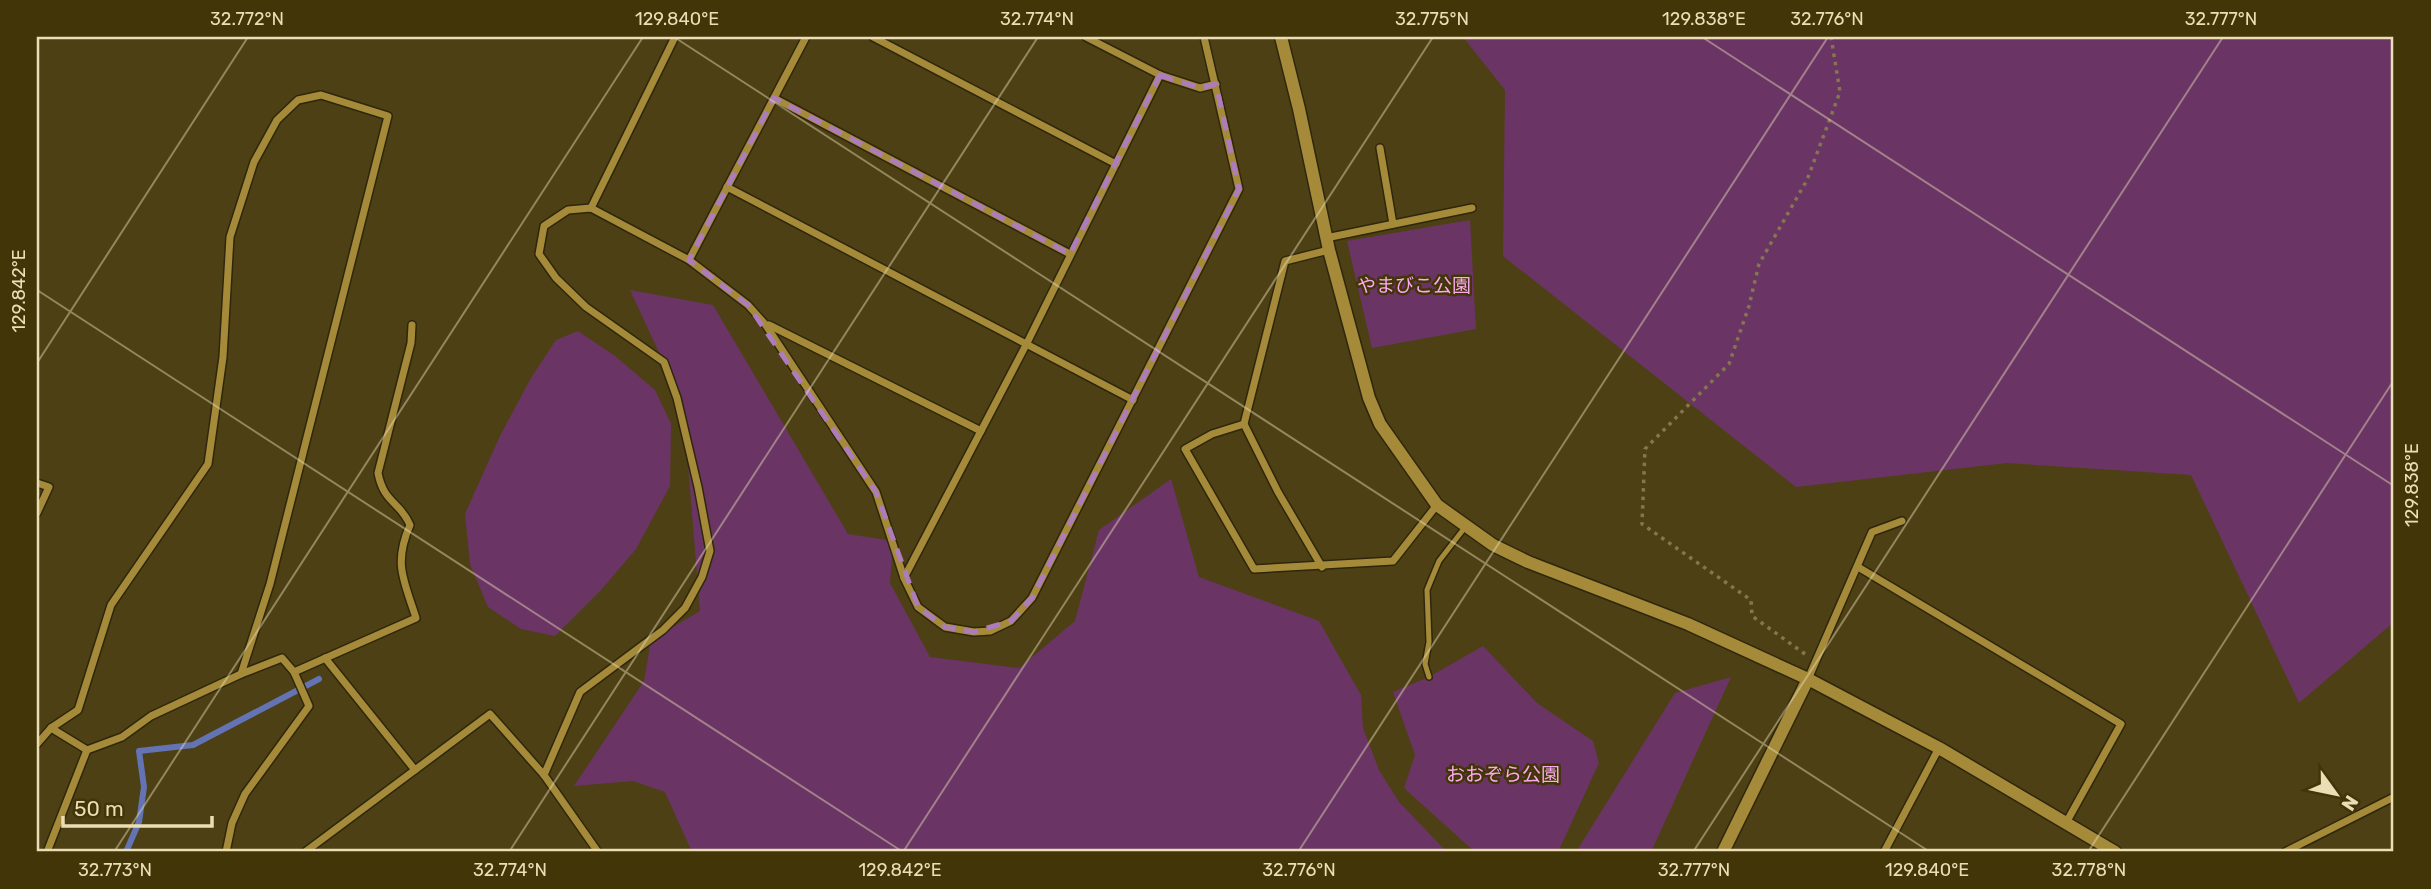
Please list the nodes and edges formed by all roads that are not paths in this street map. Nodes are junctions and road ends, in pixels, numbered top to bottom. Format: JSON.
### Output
{"nodes":[{"id":1,"x":676,"y":37,"type":"edge"},
{"id":2,"x":806,"y":37,"type":"edge"},
{"id":3,"x":873,"y":37,"type":"edge"},
{"id":4,"x":1086,"y":37,"type":"edge"},
{"id":5,"x":1204,"y":37,"type":"edge"},
{"id":6,"x":1281,"y":37,"type":"edge"},
{"id":7,"x":1160,"y":75,"type":"junction"},
{"id":8,"x":1216,"y":84,"type":"junction"},
{"id":9,"x":774,"y":98,"type":"junction"},
{"id":10,"x":1380,"y":148,"type":"dead end"},
{"id":11,"x":1116,"y":164,"type":"junction"},
{"id":12,"x":727,"y":187,"type":"junction"},
{"id":13,"x":591,"y":208,"type":"junction"},
{"id":14,"x":1472,"y":208,"type":"dead end"},
{"id":15,"x":1392,"y":224,"type":"junction"},
{"id":16,"x":1328,"y":244,"type":"junction"},
{"id":17,"x":1070,"y":254,"type":"junction"},
{"id":18,"x":689,"y":260,"type":"junction"},
{"id":19,"x":765,"y":324,"type":"junction"},
{"id":20,"x":412,"y":325,"type":"dead end"},
{"id":21,"x":1027,"y":344,"type":"junction"},
{"id":22,"x":1133,"y":400,"type":"junction"},
{"id":23,"x":1244,"y":424,"type":"junction"},
{"id":24,"x":981,"y":431,"type":"junction"},
{"id":25,"x":37,"y":483,"type":"edge"},
{"id":26,"x":1437,"y":505,"type":"junction"},
{"id":27,"x":37,"y":513,"type":"edge"},
{"id":28,"x":1902,"y":522,"type":"dead end"},
{"id":29,"x":1466,"y":526,"type":"junction"},
{"id":30,"x":1322,"y":567,"type":"junction"},
{"id":31,"x":1858,"y":567,"type":"junction"},
{"id":32,"x":904,"y":578,"type":"junction"},
{"id":33,"x":325,"y":658,"type":"junction"},
{"id":34,"x":294,"y":672,"type":"junction"},
{"id":35,"x":241,"y":674,"type":"junction"},
{"id":36,"x":1429,"y":677,"type":"dead end"},
{"id":37,"x":1808,"y":679,"type":"junction"},
{"id":38,"x":51,"y":728,"type":"junction"},
{"id":39,"x":37,"y":744,"type":"edge"},
{"id":40,"x":1939,"y":748,"type":"junction"},
{"id":41,"x":86,"y":750,"type":"junction"},
{"id":42,"x":415,"y":770,"type":"junction"},
{"id":43,"x":544,"y":775,"type":"junction"},
{"id":44,"x":2394,"y":797,"type":"edge"},
{"id":45,"x":2066,"y":823,"type":"junction"},
{"id":46,"x":309,"y":851,"type":"edge"},
{"id":47,"x":47,"y":852,"type":"edge"},
{"id":48,"x":226,"y":852,"type":"edge"},
{"id":49,"x":598,"y":852,"type":"edge"},
{"id":50,"x":1723,"y":852,"type":"edge"},
{"id":51,"x":1884,"y":852,"type":"edge"},
{"id":52,"x":2115,"y":852,"type":"edge"},
{"id":53,"x":2285,"y":852,"type":"edge"}],
"edges":[{"from":1,"to":13,"type":"street"},
{"from":2,"to":9,"type":"street"},
{"from":3,"to":11,"type":"street"},
{"from":4,"to":7,"type":"street"},
{"from":5,"to":8,"type":"street"},
{"from":6,"to":16,"type":"street"},
{"from":7,"to":8,"type":"street"},
{"from":7,"to":11,"type":"street"},
{"from":8,"to":22,"type":"street"},
{"from":9,"to":12,"type":"street"},
{"from":9,"to":17,"type":"street"},
{"from":10,"to":15,"type":"street"},
{"from":11,"to":17,"type":"street"},
{"from":12,"to":18,"type":"street"},
{"from":12,"to":21,"type":"street"},
{"from":13,"to":18,"type":"street"},
{"from":13,"to":43,"type":"street"},
{"from":14,"to":15,"type":"street"},
{"from":15,"to":16,"type":"street"},
{"from":16,"to":23,"type":"street"},
{"from":16,"to":26,"type":"street"},
{"from":17,"to":21,"type":"street"},
{"from":18,"to":19,"type":"street"},
{"from":19,"to":24,"type":"street"},
{"from":19,"to":32,"type":"street"},
{"from":20,"to":33,"type":"street"},
{"from":21,"to":22,"type":"street"},
{"from":21,"to":24,"type":"street"},
{"from":22,"to":32,"type":"street"},
{"from":23,"to":30,"type":"street"},
{"from":23,"to":30,"type":"street"},
{"from":24,"to":32,"type":"street"},
{"from":25,"to":27,"type":"street"},
{"from":26,"to":29,"type":"street"},
{"from":26,"to":30,"type":"street"},
{"from":28,"to":31,"type":"street"},
{"from":29,"to":36,"type":"lane"},
{"from":29,"to":37,"type":"street"},
{"from":31,"to":37,"type":"street"},
{"from":31,"to":45,"type":"street"},
{"from":33,"to":34,"type":"street"},
{"from":33,"to":42,"type":"street"},
{"from":34,"to":35,"type":"street"},
{"from":34,"to":48,"type":"street"},
{"from":35,"to":38,"type":"street"},
{"from":35,"to":41,"type":"street"},
{"from":37,"to":40,"type":"street"},
{"from":37,"to":50,"type":"street"},
{"from":38,"to":39,"type":"street"},
{"from":38,"to":41,"type":"street"},
{"from":40,"to":45,"type":"street"},
{"from":40,"to":51,"type":"street"},
{"from":41,"to":47,"type":"street"},
{"from":42,"to":43,"type":"street"},
{"from":42,"to":46,"type":"street"},
{"from":43,"to":49,"type":"street"},
{"from":44,"to":53,"type":"street"},
{"from":45,"to":52,"type":"street"}]}
